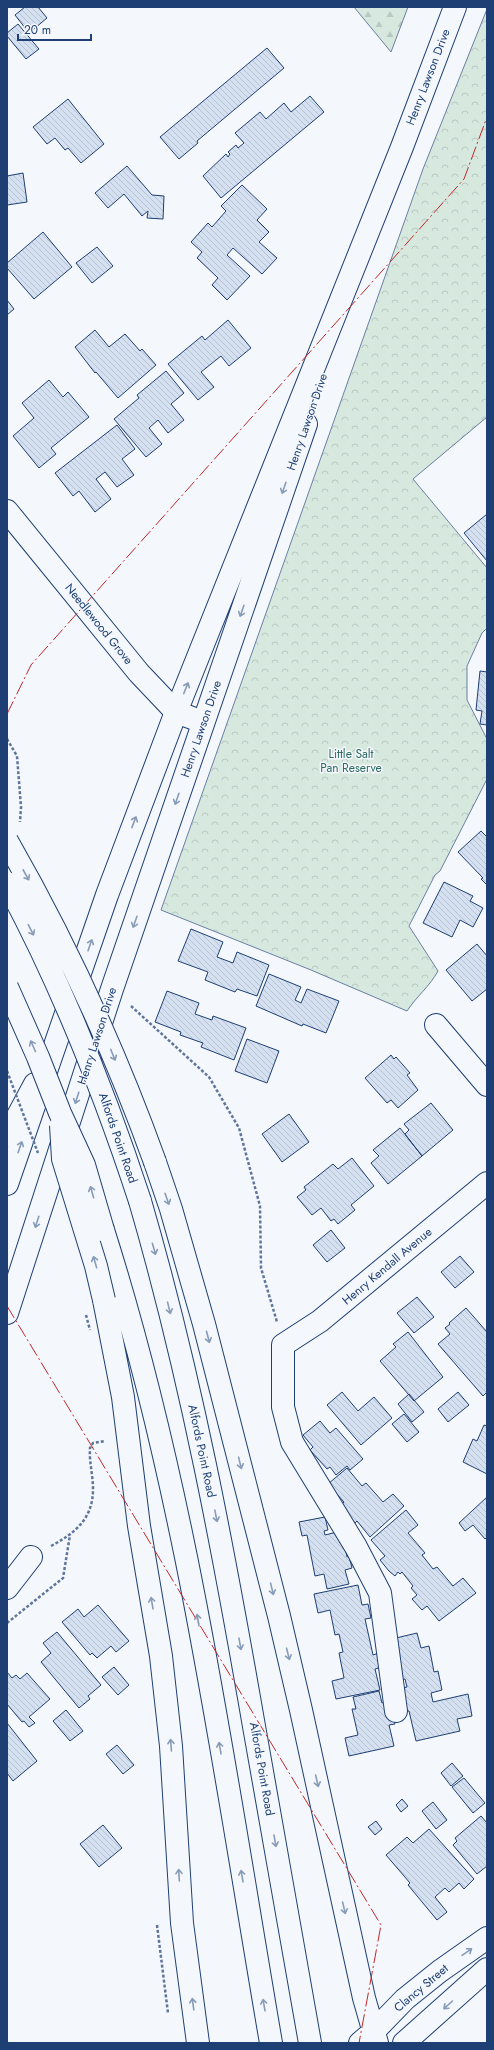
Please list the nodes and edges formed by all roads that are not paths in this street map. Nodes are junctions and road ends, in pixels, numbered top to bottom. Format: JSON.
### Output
{"nodes":[{"id":1,"x":454,"y":7,"type":"edge"},
{"id":2,"x":402,"y":147,"type":"junction"},
{"id":3,"x":7,"y":511,"type":"edge"},
{"id":4,"x":176,"y":712,"type":"junction"},
{"id":5,"x":203,"y":722,"type":"junction"},
{"id":6,"x":7,"y":841,"type":"edge"},
{"id":7,"x":7,"y":883,"type":"edge"},
{"id":8,"x":7,"y":987,"type":"edge"},
{"id":9,"x":436,"y":1025,"type":"dead end"},
{"id":10,"x":55,"y":1046,"type":"junction"},
{"id":11,"x":487,"y":1085,"type":"edge"},
{"id":12,"x":7,"y":1136,"type":"edge"},
{"id":13,"x":487,"y":1183,"type":"edge"},
{"id":14,"x":7,"y":1184,"type":"edge"},
{"id":15,"x":114,"y":1296,"type":"junction"},
{"id":16,"x":7,"y":1312,"type":"edge"},
{"id":17,"x":31,"y":1557,"type":"road end"},
{"id":18,"x":7,"y":1588,"type":"edge"},
{"id":19,"x":396,"y":1711,"type":"dead end"},
{"id":20,"x":487,"y":1938,"type":"edge"},
{"id":21,"x":487,"y":1969,"type":"edge"},
{"id":22,"x":370,"y":2039,"type":"edge"},
{"id":23,"x":198,"y":2043,"type":"edge"},
{"id":24,"x":271,"y":2043,"type":"edge"},
{"id":25,"x":310,"y":2043,"type":"edge"},
{"id":26,"x":404,"y":2043,"type":"edge"}],
"edges":[{"from":1,"to":2,"type":"main road","name":"Henry Lawson Drive"},
{"from":4,"to":2,"type":"main road","name":"Henry Lawson Drive","one_way":true},
{"from":2,"to":5,"type":"main road","name":"Henry Lawson Drive","one_way":true},
{"from":3,"to":4,"type":"main road","name":"Needlewood Grove"},
{"from":4,"to":5,"type":"main road","name":"Needlewood Grove"},
{"from":10,"to":4,"type":"main road","name":"Henry Lawson Drive","one_way":true},
{"from":5,"to":16,"type":"main road","name":"Henry Lawson Drive","one_way":true},
{"from":6,"to":22,"type":"main road","one_way":true,"bridge":true},
{"from":7,"to":25,"type":"main road","name":"Alfords Point Road","one_way":true,"bridge":true},
{"from":15,"to":8,"type":"main road","one_way":true,"bridge":true},
{"from":9,"to":11,"type":"main road"},
{"from":10,"to":12,"type":"main road"},
{"from":14,"to":10,"type":"main road","name":"Henry Lawson Drive","one_way":true},
{"from":13,"to":19,"type":"main road","name":"Henry Kendall Avenue"},
{"from":23,"to":15,"type":"main road","one_way":true},
{"from":24,"to":15,"type":"main road","one_way":true},
{"from":17,"to":18,"type":"main road"},
{"from":22,"to":20,"type":"main road","name":"Clancy Street","one_way":true},
{"from":21,"to":26,"type":"main road","one_way":true}]}
